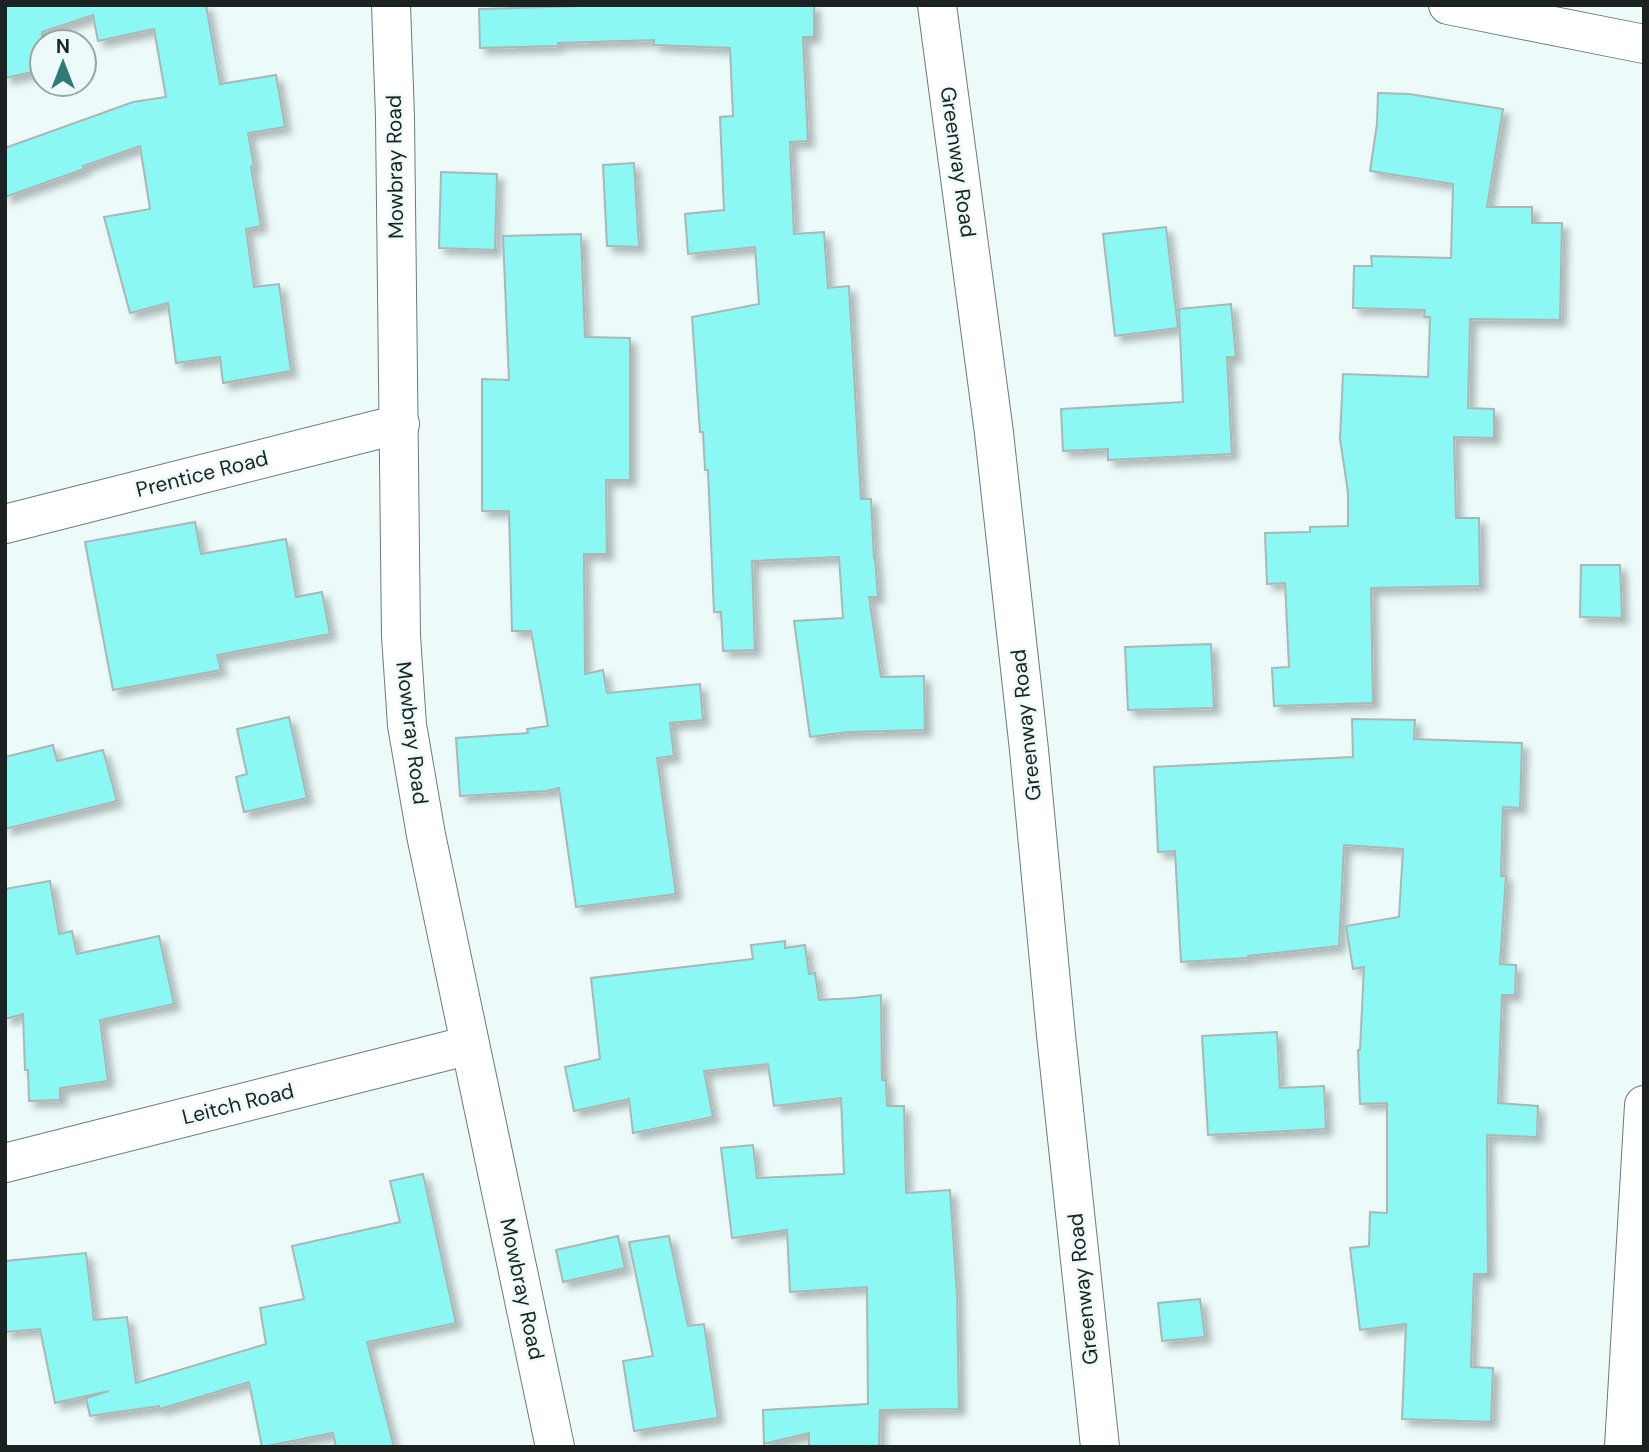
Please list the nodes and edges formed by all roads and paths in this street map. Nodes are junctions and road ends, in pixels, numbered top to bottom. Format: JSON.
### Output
{"nodes":[{"id":1,"x":391,"y":5,"type":"edge"},
{"id":2,"x":937,"y":5,"type":"edge"},
{"id":3,"x":1448,"y":5,"type":"edge"},
{"id":4,"x":1644,"y":44,"type":"edge"},
{"id":5,"x":400,"y":424,"type":"junction"},
{"id":6,"x":5,"y":524,"type":"edge"},
{"id":7,"x":470,"y":1045,"type":"junction"},
{"id":8,"x":1644,"y":1105,"type":"edge"},
{"id":9,"x":5,"y":1163,"type":"edge"},
{"id":10,"x":555,"y":1447,"type":"edge"},
{"id":11,"x":1100,"y":1447,"type":"edge"},
{"id":12,"x":1624,"y":1447,"type":"edge"}],
"edges":[{"from":1,"to":5,"type":"street","name":"Mowbray Road"},
{"from":2,"to":11,"type":"street","name":"Greenway Road"},
{"from":3,"to":4,"type":"street"},
{"from":5,"to":6,"type":"street","name":"Prentice Road"},
{"from":5,"to":7,"type":"street","name":"Mowbray Road"},
{"from":7,"to":9,"type":"street","name":"Leitch Road"},
{"from":7,"to":10,"type":"street","name":"Mowbray Road"},
{"from":8,"to":12,"type":"street"}]}
